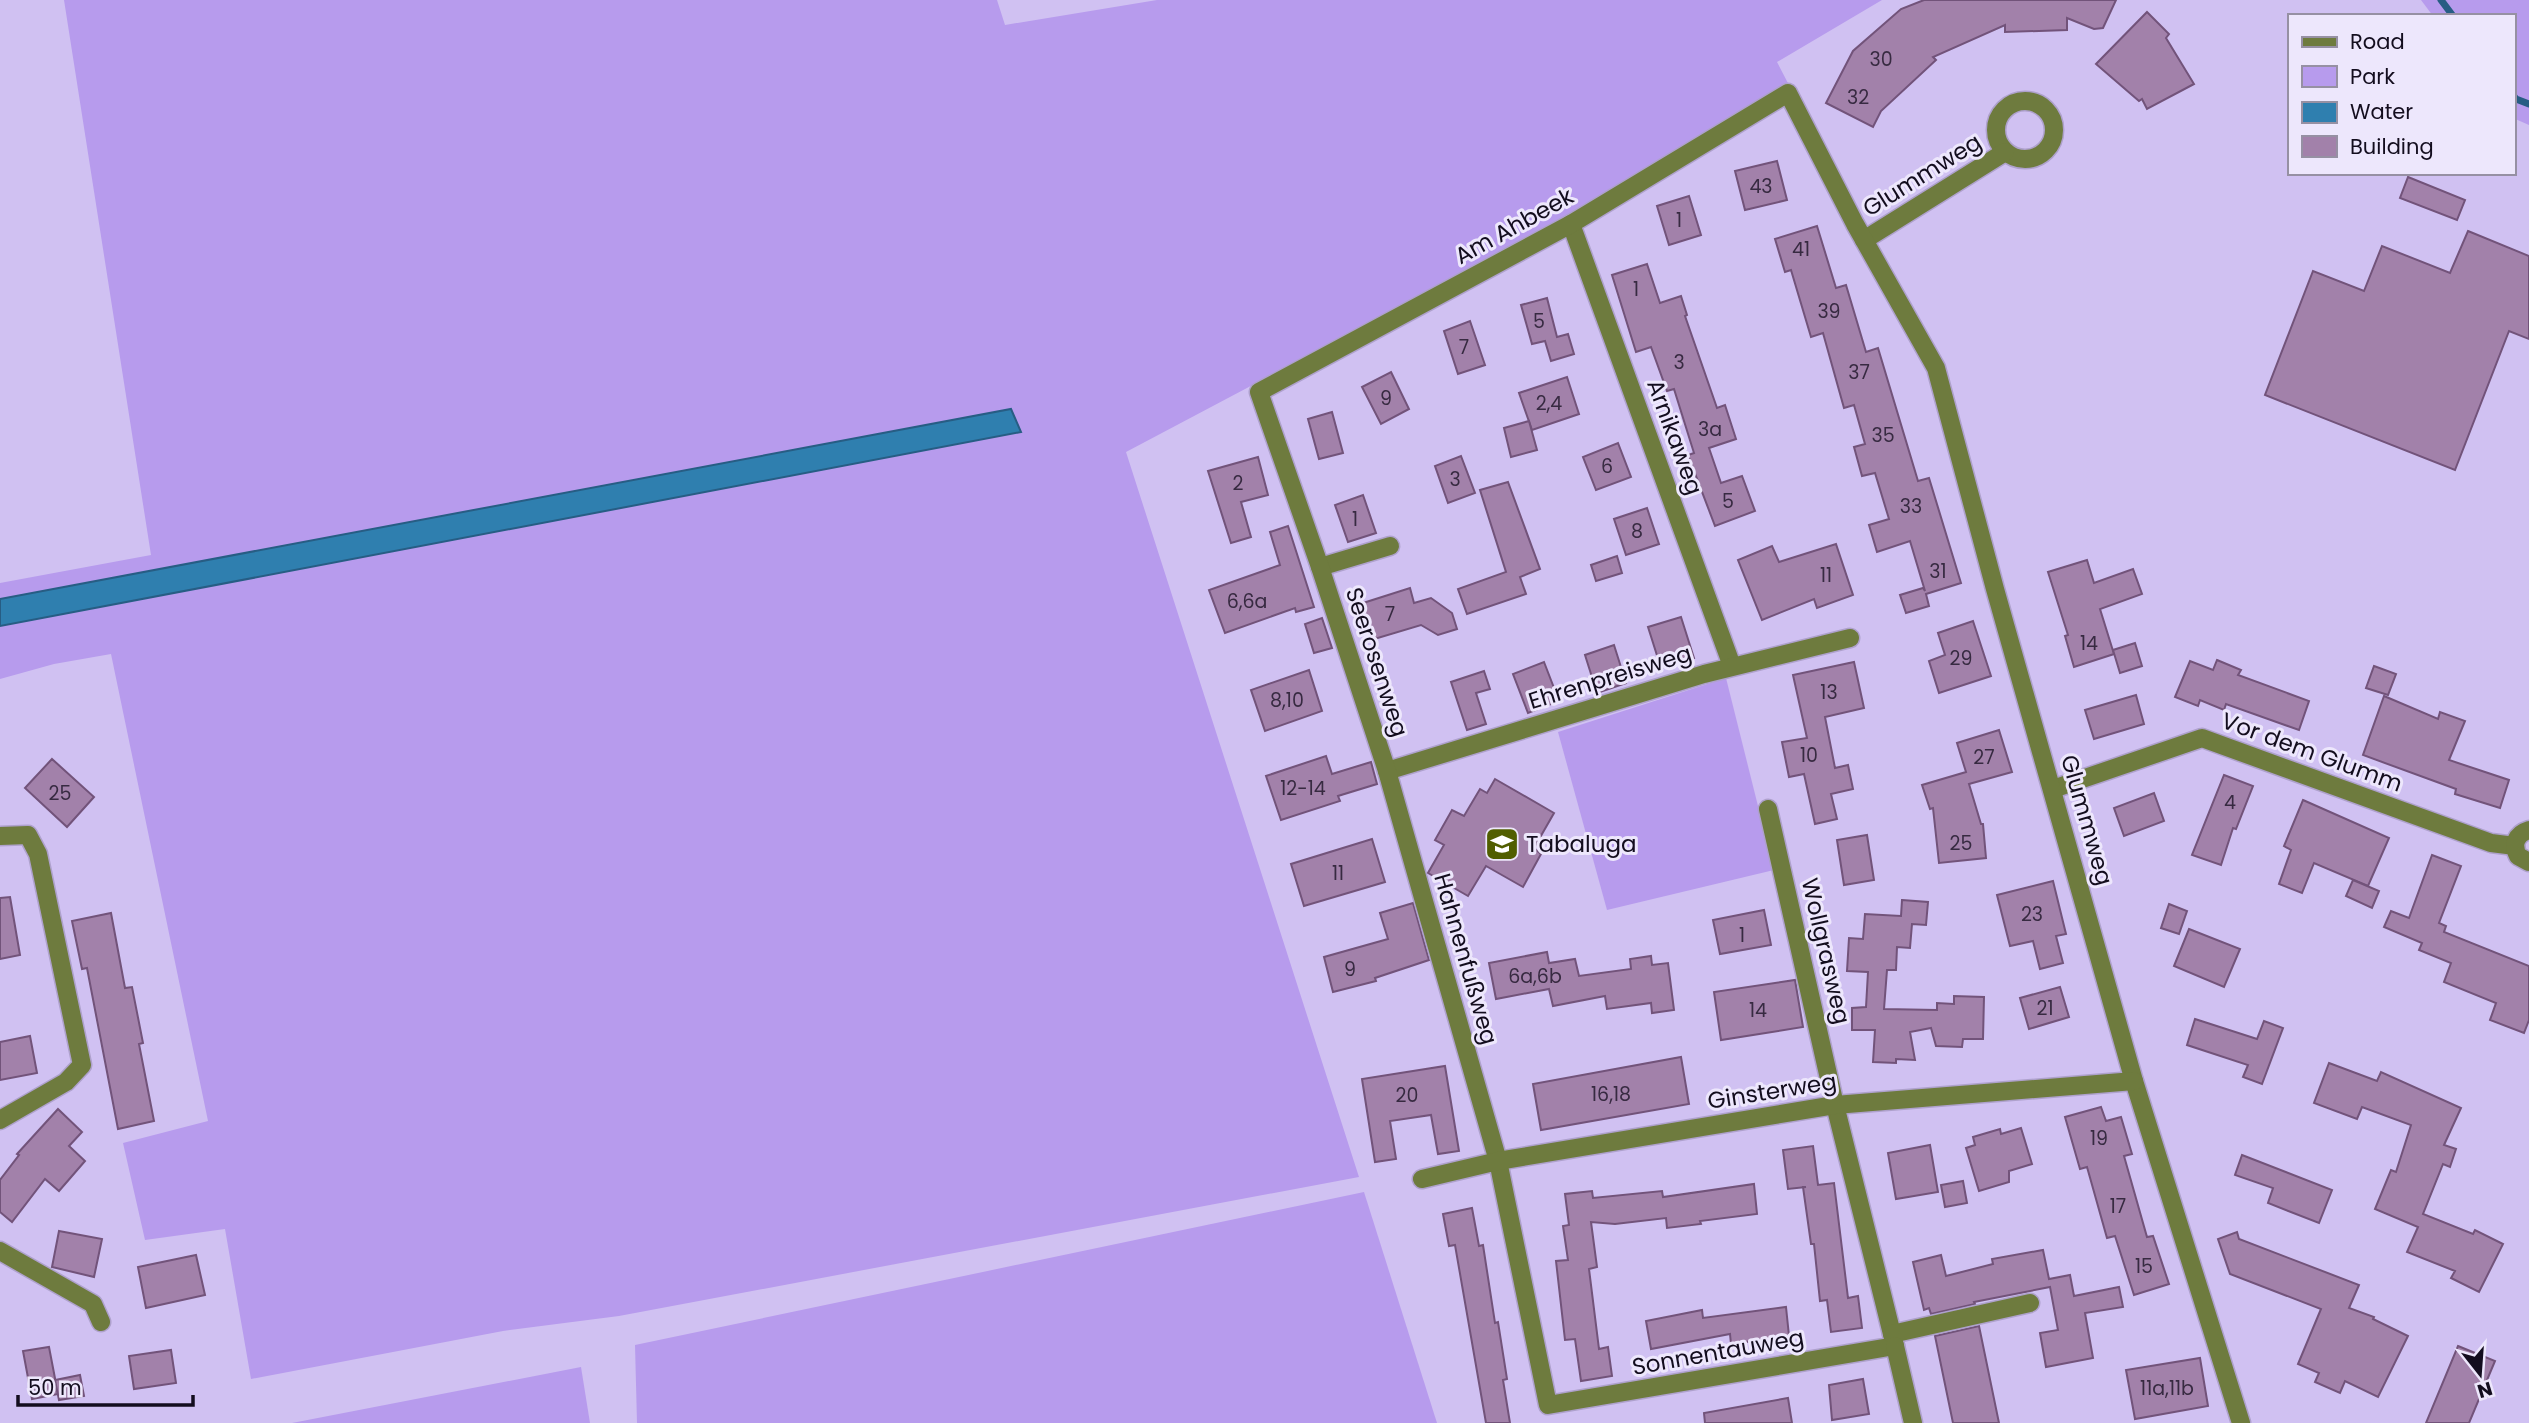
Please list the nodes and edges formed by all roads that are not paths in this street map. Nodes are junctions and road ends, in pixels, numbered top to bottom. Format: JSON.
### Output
{"nodes":[{"id":1,"x":1788,"y":93,"type":"joint"},
{"id":2,"x":2006,"y":152,"type":"dead end"},
{"id":3,"x":1571,"y":224,"type":"junction"},
{"id":4,"x":1864,"y":240,"type":"junction"},
{"id":5,"x":1259,"y":391,"type":"joint"},
{"id":6,"x":1390,"y":546,"type":"dead end"},
{"id":7,"x":1320,"y":567,"type":"junction"},
{"id":8,"x":1850,"y":638,"type":"dead end"},
{"id":9,"x":1732,"y":666,"type":"junction"},
{"id":10,"x":1387,"y":771,"type":"junction"},
{"id":11,"x":2053,"y":789,"type":"junction"},
{"id":12,"x":1769,"y":809,"type":"dead end"},
{"id":13,"x":2529,"y":830,"type":"edge"},
{"id":14,"x":0,"y":836,"type":"edge"},
{"id":15,"x":2515,"y":846,"type":"junction"},
{"id":16,"x":2529,"y":862,"type":"edge"},
{"id":17,"x":2134,"y":1081,"type":"junction"},
{"id":18,"x":1835,"y":1105,"type":"junction"},
{"id":19,"x":0,"y":1120,"type":"edge"},
{"id":20,"x":1498,"y":1161,"type":"junction"},
{"id":21,"x":1422,"y":1179,"type":"dead end"},
{"id":22,"x":0,"y":1251,"type":"edge"},
{"id":23,"x":2030,"y":1303,"type":"dead end"},
{"id":24,"x":101,"y":1322,"type":"dead end"},
{"id":25,"x":1894,"y":1340,"type":"junction"},
{"id":26,"x":1550,"y":1414,"type":"edge"},
{"id":27,"x":1913,"y":1423,"type":"edge"},
{"id":28,"x":2241,"y":1423,"type":"edge"}],
"edges":[{"from":1,"to":3,"type":"street","name":"Am Ahbeek"},
{"from":1,"to":4,"type":"street","name":"Glummweg"},
{"from":2,"to":4,"type":"street","name":"Glummweg"},
{"from":3,"to":5,"type":"street","name":"Am Ahbeek"},
{"from":3,"to":9,"type":"street","name":"Arnikaweg"},
{"from":4,"to":11,"type":"street","name":"Glummweg"},
{"from":5,"to":7,"type":"street","name":"Seerosenweg"},
{"from":6,"to":7,"type":"street","name":"Seerosenweg"},
{"from":7,"to":10,"type":"street","name":"Seerosenweg"},
{"from":8,"to":9,"type":"street","name":"Ehrenpreisweg"},
{"from":9,"to":10,"type":"street","name":"Ehrenpreisweg"},
{"from":10,"to":20,"type":"street","name":"Hahnenfußweg"},
{"from":11,"to":15,"type":"street","name":"Vor dem Glumm"},
{"from":11,"to":17,"type":"street","name":"Glummweg"},
{"from":12,"to":18,"type":"street","name":"Wollgrasweg"},
{"from":13,"to":15,"type":"street"},
{"from":14,"to":19,"type":"street"},
{"from":15,"to":16,"type":"street"},
{"from":17,"to":18,"type":"street","name":"Ginsterweg"},
{"from":17,"to":28,"type":"street","name":"Glummweg"},
{"from":18,"to":20,"type":"street","name":"Ginsterweg"},
{"from":18,"to":25,"type":"street"},
{"from":20,"to":21,"type":"street","name":"Ginsterweg"},
{"from":20,"to":26,"type":"street","name":"Sonnentauweg"},
{"from":22,"to":24,"type":"street"},
{"from":23,"to":25,"type":"street","name":"Sonnentauweg"},
{"from":25,"to":26,"type":"street","name":"Sonnentauweg"},
{"from":25,"to":27,"type":"street"}]}
